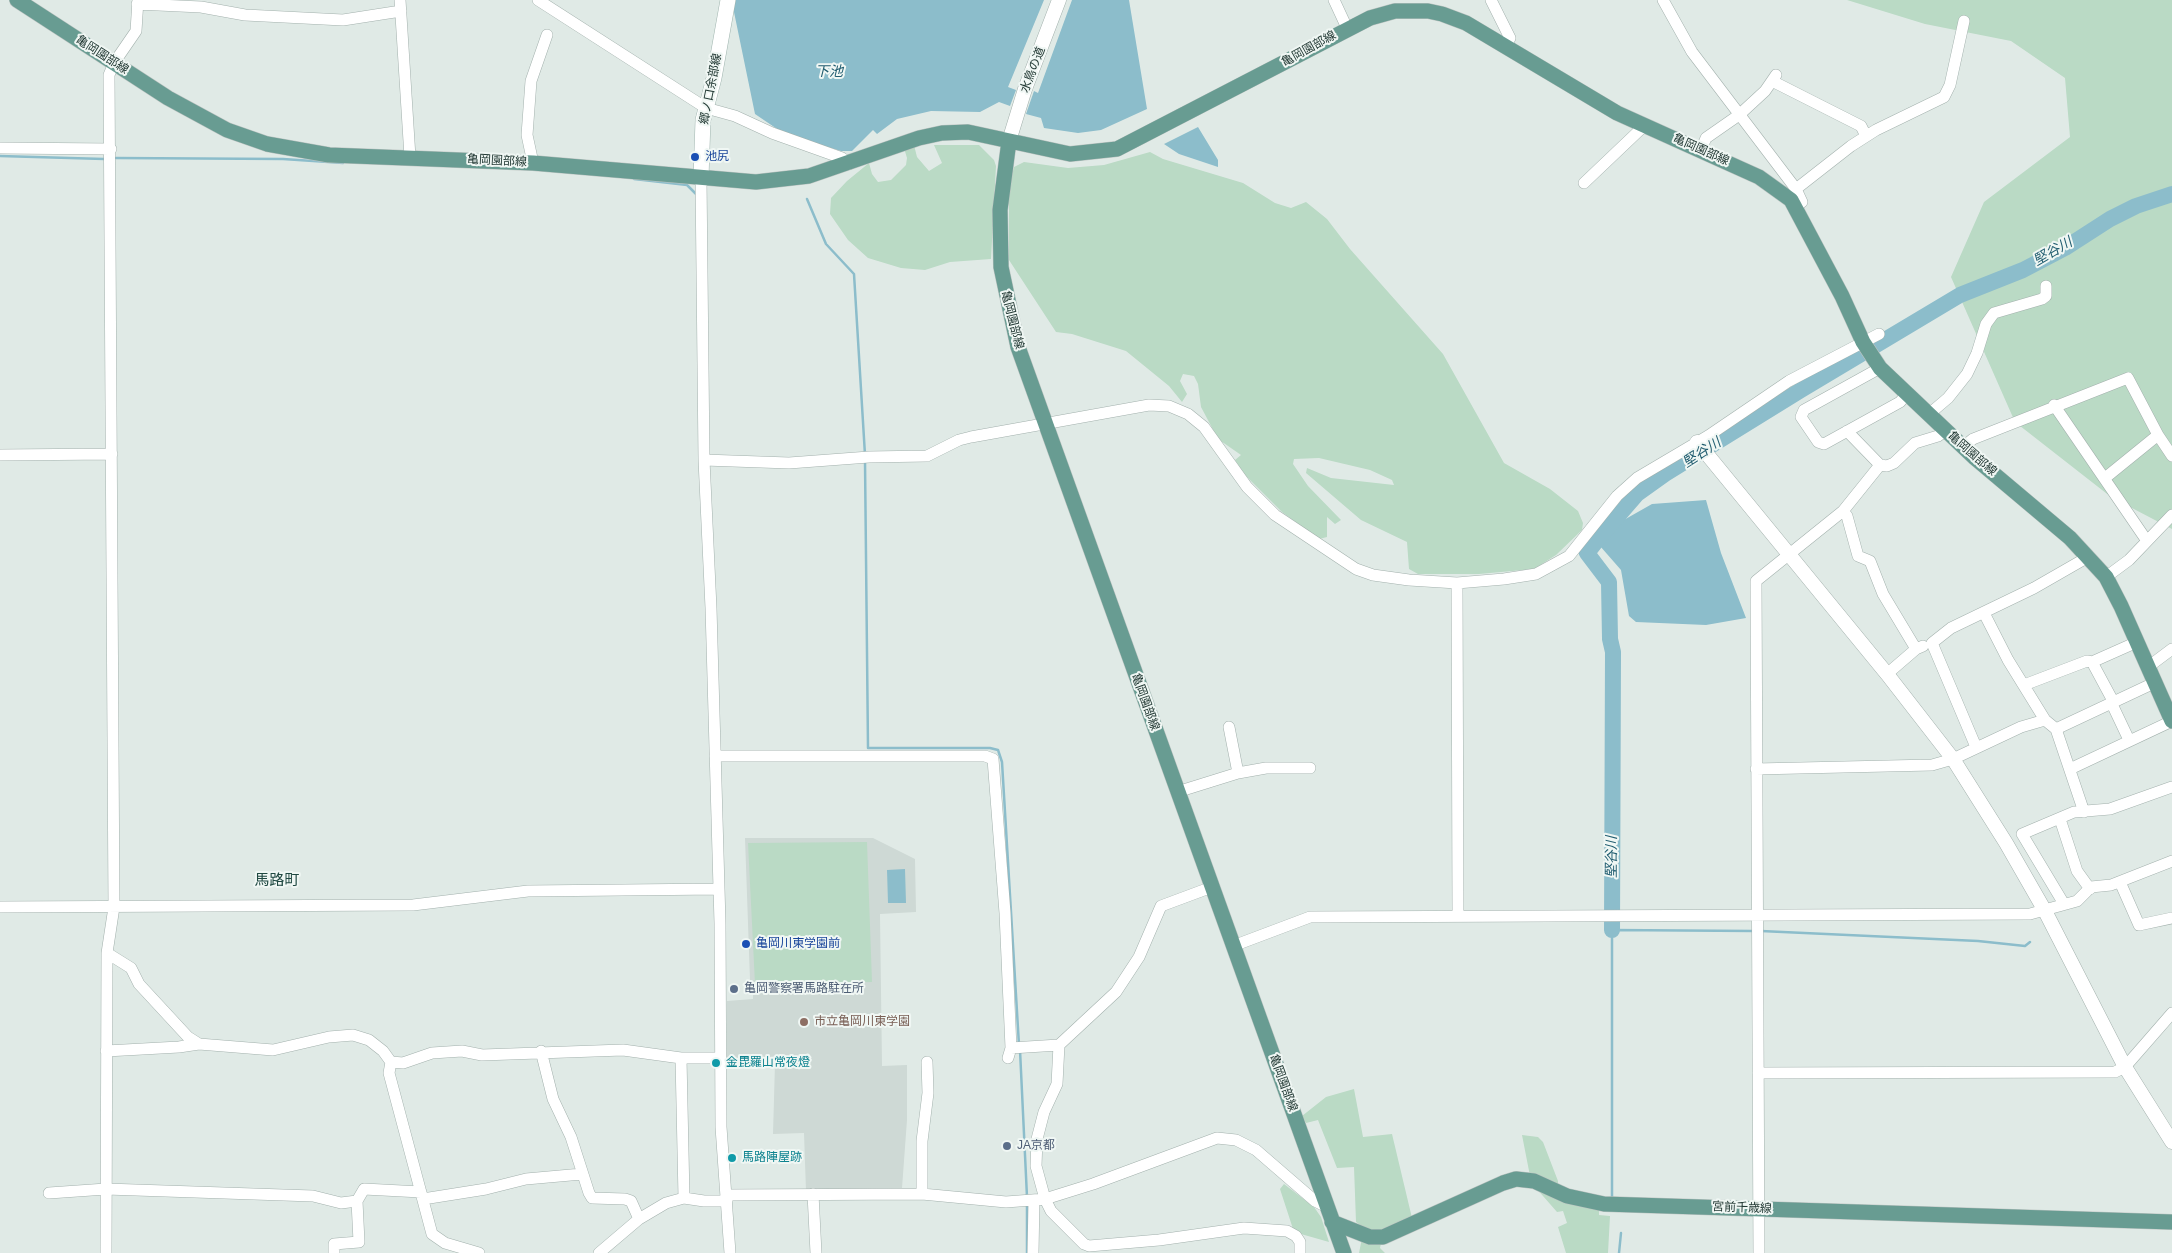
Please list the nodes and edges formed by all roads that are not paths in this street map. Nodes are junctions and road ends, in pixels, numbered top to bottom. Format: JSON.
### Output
{"nodes":[{"id":1,"x":17,"y":0,"type":"edge"},
{"id":2,"x":538,"y":0,"type":"edge"},
{"id":3,"x":728,"y":0,"type":"edge"},
{"id":4,"x":1058,"y":0,"type":"edge"},
{"id":5,"x":1334,"y":0,"type":"edge"},
{"id":6,"x":1490,"y":0,"type":"edge"},
{"id":7,"x":1663,"y":0,"type":"edge"},
{"id":8,"x":138,"y":2,"type":"edge"},
{"id":9,"x":552,"y":3,"type":"edge"},
{"id":10,"x":400,"y":5,"type":"edge"},
{"id":11,"x":1426,"y":5,"type":"edge"},
{"id":12,"x":1964,"y":21,"type":"dead end"},
{"id":13,"x":1347,"y":28,"type":"junction"},
{"id":14,"x":547,"y":35,"type":"dead end"},
{"id":15,"x":1505,"y":47,"type":"junction"},
{"id":16,"x":114,"y":63,"type":"junction"},
{"id":17,"x":706,"y":108,"type":"junction"},
{"id":18,"x":1739,"y":115,"type":"junction"},
{"id":19,"x":1645,"y":125,"type":"junction"},
{"id":20,"x":1866,"y":136,"type":"junction"},
{"id":21,"x":1009,"y":141,"type":"junction"},
{"id":22,"x":0,"y":148,"type":"edge"},
{"id":23,"x":111,"y":150,"type":"junction"},
{"id":24,"x":1701,"y":150,"type":"junction"},
{"id":25,"x":410,"y":157,"type":"junction"},
{"id":26,"x":533,"y":162,"type":"junction"},
{"id":27,"x":848,"y":164,"type":"junction"},
{"id":28,"x":701,"y":178,"type":"junction"},
{"id":29,"x":1584,"y":183,"type":"dead end"},
{"id":30,"x":1796,"y":189,"type":"junction"},
{"id":31,"x":1795,"y":206,"type":"junction"},
{"id":32,"x":2046,"y":286,"type":"dead end"},
{"id":33,"x":1879,"y":334,"type":"dead end"},
{"id":34,"x":1863,"y":342,"type":"junction"},
{"id":35,"x":1880,"y":368,"type":"junction"},
{"id":36,"x":1906,"y":395,"type":"junction"},
{"id":37,"x":2054,"y":405,"type":"junction"},
{"id":38,"x":1928,"y":415,"type":"junction"},
{"id":39,"x":1045,"y":423,"type":"junction"},
{"id":40,"x":1847,"y":431,"type":"junction"},
{"id":41,"x":1945,"y":431,"type":"junction"},
{"id":42,"x":2158,"y":435,"type":"junction"},
{"id":43,"x":1697,"y":442,"type":"junction"},
{"id":44,"x":1963,"y":446,"type":"junction"},
{"id":45,"x":112,"y":454,"type":"junction"},
{"id":46,"x":0,"y":455,"type":"edge"},
{"id":47,"x":2172,"y":456,"type":"edge"},
{"id":48,"x":704,"y":460,"type":"junction"},
{"id":49,"x":1880,"y":464,"type":"junction"},
{"id":50,"x":2105,"y":478,"type":"junction"},
{"id":51,"x":1843,"y":511,"type":"junction"},
{"id":52,"x":2172,"y":516,"type":"edge"},
{"id":53,"x":2147,"y":541,"type":"junction"},
{"id":54,"x":1789,"y":554,"type":"junction"},
{"id":55,"x":2088,"y":557,"type":"junction"},
{"id":56,"x":2106,"y":577,"type":"junction"},
{"id":57,"x":1457,"y":583,"type":"junction"},
{"id":58,"x":1984,"y":613,"type":"junction"},
{"id":59,"x":2137,"y":642,"type":"junction"},
{"id":60,"x":1932,"y":643,"type":"junction"},
{"id":61,"x":1916,"y":649,"type":"junction"},
{"id":62,"x":2172,"y":649,"type":"edge"},
{"id":63,"x":2092,"y":662,"type":"junction"},
{"id":64,"x":2148,"y":667,"type":"junction"},
{"id":65,"x":1887,"y":674,"type":"junction"},
{"id":66,"x":2154,"y":683,"type":"junction"},
{"id":67,"x":2024,"y":685,"type":"junction"},
{"id":68,"x":2112,"y":701,"type":"junction"},
{"id":69,"x":2045,"y":720,"type":"junction"},
{"id":70,"x":2172,"y":721,"type":"edge"},
{"id":71,"x":1229,"y":727,"type":"dead end"},
{"id":72,"x":2056,"y":729,"type":"junction"},
{"id":73,"x":2130,"y":740,"type":"junction"},
{"id":74,"x":1976,"y":747,"type":"junction"},
{"id":75,"x":715,"y":756,"type":"junction"},
{"id":76,"x":1953,"y":759,"type":"junction"},
{"id":77,"x":1310,"y":768,"type":"dead end"},
{"id":78,"x":1756,"y":769,"type":"junction"},
{"id":79,"x":2070,"y":769,"type":"junction"},
{"id":80,"x":1238,"y":773,"type":"junction"},
{"id":81,"x":2172,"y":787,"type":"edge"},
{"id":82,"x":1177,"y":792,"type":"junction"},
{"id":83,"x":2084,"y":812,"type":"junction"},
{"id":84,"x":2060,"y":819,"type":"junction"},
{"id":85,"x":2172,"y":861,"type":"edge"},
{"id":86,"x":2120,"y":882,"type":"junction"},
{"id":87,"x":1212,"y":887,"type":"junction"},
{"id":88,"x":719,"y":889,"type":"junction"},
{"id":89,"x":2090,"y":889,"type":"junction"},
{"id":90,"x":2064,"y":904,"type":"junction"},
{"id":91,"x":4,"y":907,"type":"edge"},
{"id":92,"x":114,"y":907,"type":"junction"},
{"id":93,"x":2045,"y":911,"type":"junction"},
{"id":94,"x":1757,"y":915,"type":"junction"},
{"id":95,"x":1458,"y":916,"type":"junction"},
{"id":96,"x":2172,"y":918,"type":"edge"},
{"id":97,"x":1233,"y":946,"type":"junction"},
{"id":98,"x":107,"y":953,"type":"junction"},
{"id":99,"x":2172,"y":1013,"type":"edge"},
{"id":100,"x":199,"y":1044,"type":"junction"},
{"id":101,"x":1059,"y":1045,"type":"junction"},
{"id":102,"x":106,"y":1051,"type":"junction"},
{"id":103,"x":540,"y":1051,"type":"junction"},
{"id":104,"x":681,"y":1058,"type":"junction"},
{"id":105,"x":721,"y":1058,"type":"junction"},
{"id":106,"x":392,"y":1062,"type":"junction"},
{"id":107,"x":926,"y":1062,"type":"dead end"},
{"id":108,"x":2125,"y":1067,"type":"junction"},
{"id":109,"x":1758,"y":1073,"type":"junction"},
{"id":110,"x":2172,"y":1142,"type":"edge"},
{"id":111,"x":582,"y":1174,"type":"junction"},
{"id":112,"x":106,"y":1189,"type":"junction"},
{"id":113,"x":49,"y":1193,"type":"dead end"},
{"id":114,"x":813,"y":1194,"type":"junction"},
{"id":115,"x":922,"y":1194,"type":"junction"},
{"id":116,"x":422,"y":1195,"type":"junction"},
{"id":117,"x":684,"y":1198,"type":"junction"},
{"id":118,"x":726,"y":1198,"type":"junction"},
{"id":119,"x":1040,"y":1200,"type":"junction"},
{"id":120,"x":357,"y":1201,"type":"junction"},
{"id":121,"x":1327,"y":1207,"type":"junction"},
{"id":122,"x":1759,"y":1208,"type":"junction"},
{"id":123,"x":639,"y":1219,"type":"junction"},
{"id":124,"x":1332,"y":1222,"type":"junction"},
{"id":125,"x":2172,"y":1222,"type":"edge"},
{"id":126,"x":106,"y":1253,"type":"edge"},
{"id":127,"x":334,"y":1253,"type":"edge"},
{"id":128,"x":479,"y":1253,"type":"edge"},
{"id":129,"x":599,"y":1253,"type":"edge"},
{"id":130,"x":730,"y":1253,"type":"edge"},
{"id":131,"x":816,"y":1253,"type":"edge"},
{"id":132,"x":1033,"y":1253,"type":"edge"},
{"id":133,"x":1300,"y":1253,"type":"edge"},
{"id":134,"x":1344,"y":1253,"type":"edge"},
{"id":135,"x":1759,"y":1253,"type":"edge"}],
"edges":[{"from":1,"to":16,"type":"main road","name":"亀岡園部線"},
{"from":2,"to":9,"type":"street"},
{"from":3,"to":17,"type":"main road","name":"郷ノ口余部線"},
{"from":4,"to":21,"type":"street","name":"水鳥の道"},
{"from":5,"to":13,"type":"street"},
{"from":6,"to":15,"type":"street"},
{"from":7,"to":18,"type":"street"},
{"from":8,"to":10,"type":"street"},
{"from":8,"to":16,"type":"street"},
{"from":9,"to":17,"type":"street"},
{"from":10,"to":25,"type":"street"},
{"from":11,"to":13,"type":"main road","name":"亀岡園部線"},
{"from":11,"to":15,"type":"main road","name":"亀岡園部線"},
{"from":12,"to":20,"type":"street"},
{"from":13,"to":21,"type":"main road","name":"亀岡園部線"},
{"from":14,"to":26,"type":"street"},
{"from":15,"to":19,"type":"main road","name":"亀岡園部線"},
{"from":16,"to":23,"type":"street"},
{"from":16,"to":25,"type":"main road","name":"亀岡園部線"},
{"from":17,"to":27,"type":"street"},
{"from":17,"to":28,"type":"main road","name":"郷ノ口余部線"},
{"from":18,"to":20,"type":"street"},
{"from":18,"to":24,"type":"street"},
{"from":18,"to":30,"type":"street"},
{"from":19,"to":24,"type":"main road","name":"亀岡園部線"},
{"from":19,"to":29,"type":"street"},
{"from":20,"to":30,"type":"street"},
{"from":21,"to":27,"type":"main road","name":"亀岡園部線"},
{"from":21,"to":39,"type":"main road","name":"亀岡園部線"},
{"from":22,"to":23,"type":"street"},
{"from":23,"to":45,"type":"street"},
{"from":24,"to":31,"type":"main road","name":"亀岡園部線"},
{"from":25,"to":26,"type":"main road","name":"亀岡園部線"},
{"from":26,"to":28,"type":"main road","name":"亀岡園部線"},
{"from":27,"to":28,"type":"main road","name":"亀岡園部線"},
{"from":28,"to":48,"type":"street"},
{"from":30,"to":31,"type":"street"},
{"from":31,"to":34,"type":"main road","name":"亀岡園部線"},
{"from":32,"to":38,"type":"street"},
{"from":33,"to":34,"type":"street"},
{"from":34,"to":35,"type":"main road","name":"亀岡園部線"},
{"from":34,"to":43,"type":"street"},
{"from":35,"to":36,"type":"main road","name":"亀岡園部線"},
{"from":35,"to":40,"type":"street"},
{"from":36,"to":38,"type":"main road","name":"亀岡園部線"},
{"from":36,"to":40,"type":"street"},
{"from":37,"to":42,"type":"street"},
{"from":37,"to":44,"type":"street"},
{"from":37,"to":50,"type":"street"},
{"from":38,"to":41,"type":"main road","name":"亀岡園部線"},
{"from":39,"to":48,"type":"street"},
{"from":39,"to":57,"type":"street"},
{"from":39,"to":82,"type":"main road","name":"亀岡園部線"},
{"from":40,"to":49,"type":"street"},
{"from":41,"to":44,"type":"main road","name":"亀岡園部線"},
{"from":41,"to":49,"type":"street"},
{"from":42,"to":47,"type":"street"},
{"from":42,"to":50,"type":"street"},
{"from":43,"to":54,"type":"street"},
{"from":43,"to":57,"type":"street"},
{"from":44,"to":55,"type":"main road","name":"亀岡園部線"},
{"from":45,"to":46,"type":"street"},
{"from":45,"to":92,"type":"street"},
{"from":48,"to":75,"type":"street"},
{"from":49,"to":51,"type":"street"},
{"from":50,"to":53,"type":"street"},
{"from":51,"to":54,"type":"street"},
{"from":51,"to":61,"type":"street"},
{"from":52,"to":53,"type":"street"},
{"from":53,"to":56,"type":"street"},
{"from":54,"to":65,"type":"street"},
{"from":54,"to":78,"type":"street"},
{"from":55,"to":56,"type":"main road","name":"亀岡園部線"},
{"from":55,"to":58,"type":"street"},
{"from":56,"to":59,"type":"main road","name":"亀岡園部線"},
{"from":57,"to":95,"type":"street"},
{"from":58,"to":60,"type":"street"},
{"from":58,"to":67,"type":"street"},
{"from":59,"to":63,"type":"street"},
{"from":59,"to":64,"type":"main road","name":"亀岡園部線"},
{"from":60,"to":61,"type":"street"},
{"from":60,"to":74,"type":"street"},
{"from":61,"to":65,"type":"street"},
{"from":62,"to":64,"type":"street"},
{"from":63,"to":67,"type":"street"},
{"from":63,"to":68,"type":"street"},
{"from":64,"to":66,"type":"main road","name":"亀岡園部線"},
{"from":65,"to":76,"type":"street"},
{"from":66,"to":68,"type":"street"},
{"from":66,"to":70,"type":"main road","name":"亀岡園部線"},
{"from":67,"to":69,"type":"street"},
{"from":68,"to":72,"type":"street"},
{"from":68,"to":73,"type":"street"},
{"from":69,"to":72,"type":"street"},
{"from":69,"to":74,"type":"street"},
{"from":70,"to":73,"type":"street"},
{"from":71,"to":80,"type":"street"},
{"from":72,"to":79,"type":"street"},
{"from":73,"to":79,"type":"street"},
{"from":74,"to":76,"type":"street"},
{"from":75,"to":88,"type":"street"},
{"from":75,"to":101,"type":"street"},
{"from":76,"to":78,"type":"street"},
{"from":76,"to":93,"type":"street"},
{"from":77,"to":80,"type":"street"},
{"from":78,"to":94,"type":"street"},
{"from":79,"to":83,"type":"street"},
{"from":80,"to":82,"type":"street"},
{"from":81,"to":83,"type":"street"},
{"from":82,"to":87,"type":"main road","name":"亀岡園部線"},
{"from":83,"to":84,"type":"street"},
{"from":84,"to":89,"type":"street"},
{"from":84,"to":90,"type":"street"},
{"from":85,"to":86,"type":"street"},
{"from":86,"to":89,"type":"street"},
{"from":86,"to":96,"type":"street"},
{"from":87,"to":97,"type":"main road","name":"亀岡園部線"},
{"from":87,"to":101,"type":"street"},
{"from":88,"to":92,"type":"street"},
{"from":88,"to":105,"type":"street"},
{"from":89,"to":90,"type":"street"},
{"from":90,"to":93,"type":"street"},
{"from":91,"to":92,"type":"street"},
{"from":92,"to":98,"type":"street"},
{"from":93,"to":94,"type":"street"},
{"from":93,"to":108,"type":"street"},
{"from":94,"to":95,"type":"street"},
{"from":94,"to":109,"type":"street"},
{"from":95,"to":97,"type":"street"},
{"from":97,"to":121,"type":"main road","name":"亀岡園部線"},
{"from":98,"to":100,"type":"street"},
{"from":98,"to":102,"type":"street"},
{"from":99,"to":108,"type":"street"},
{"from":100,"to":102,"type":"street"},
{"from":100,"to":106,"type":"street"},
{"from":101,"to":119,"type":"street"},
{"from":102,"to":112,"type":"street"},
{"from":103,"to":104,"type":"street"},
{"from":103,"to":106,"type":"street"},
{"from":103,"to":111,"type":"street"},
{"from":104,"to":105,"type":"street"},
{"from":104,"to":117,"type":"street"},
{"from":105,"to":118,"type":"street"},
{"from":106,"to":116,"type":"street"},
{"from":107,"to":115,"type":"street"},
{"from":108,"to":109,"type":"street"},
{"from":108,"to":110,"type":"street"},
{"from":109,"to":122,"type":"street"},
{"from":111,"to":116,"type":"street"},
{"from":111,"to":123,"type":"street"},
{"from":112,"to":113,"type":"street"},
{"from":112,"to":120,"type":"street"},
{"from":112,"to":126,"type":"street"},
{"from":114,"to":115,"type":"street"},
{"from":114,"to":118,"type":"street"},
{"from":114,"to":131,"type":"street"},
{"from":115,"to":119,"type":"street"},
{"from":116,"to":120,"type":"street"},
{"from":116,"to":128,"type":"street"},
{"from":117,"to":118,"type":"street"},
{"from":117,"to":123,"type":"street"},
{"from":118,"to":130,"type":"street"},
{"from":119,"to":121,"type":"street"},
{"from":119,"to":132,"type":"street"},
{"from":119,"to":133,"type":"street"},
{"from":120,"to":127,"type":"street"},
{"from":121,"to":124,"type":"main road","name":"亀岡園部線"},
{"from":122,"to":124,"type":"main road","name":"宮前千歳線"},
{"from":122,"to":125,"type":"main road","name":"宮前千歳線"},
{"from":122,"to":135,"type":"street"},
{"from":123,"to":129,"type":"street"},
{"from":124,"to":134,"type":"main road","name":"亀岡園部線"}]}
